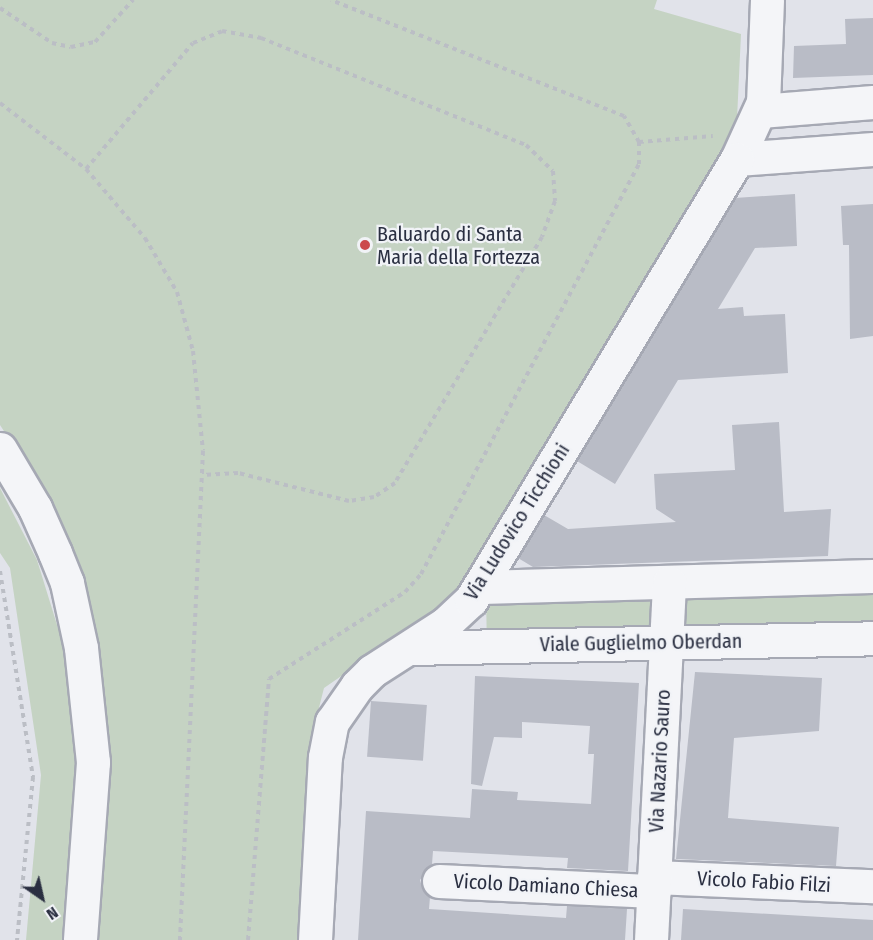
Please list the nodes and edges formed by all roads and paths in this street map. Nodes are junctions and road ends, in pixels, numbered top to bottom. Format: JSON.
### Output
{"nodes":[{"id":1,"x":133,"y":0,"type":"edge"},
{"id":2,"x":331,"y":0,"type":"edge"},
{"id":3,"x":767,"y":0,"type":"edge"},
{"id":4,"x":0,"y":8,"type":"edge"},
{"id":5,"x":873,"y":102,"type":"edge"},
{"id":6,"x":0,"y":103,"type":"edge"},
{"id":7,"x":749,"y":134,"type":"junction"},
{"id":8,"x":639,"y":142,"type":"junction"},
{"id":9,"x":873,"y":149,"type":"edge"},
{"id":10,"x":86,"y":169,"type":"junction"},
{"id":11,"x":0,"y":449,"type":"edge"},
{"id":12,"x":202,"y":475,"type":"junction"},
{"id":13,"x":0,"y":571,"type":"edge"},
{"id":14,"x":873,"y":576,"type":"edge"},
{"id":15,"x":669,"y":582,"type":"junction"},
{"id":16,"x":480,"y":587,"type":"junction"},
{"id":17,"x":873,"y":638,"type":"edge"},
{"id":18,"x":666,"y":643,"type":"junction"},
{"id":19,"x":410,"y":648,"type":"junction"},
{"id":20,"x":439,"y":881,"type":"dead end"},
{"id":21,"x":654,"y":884,"type":"junction"},
{"id":22,"x":873,"y":886,"type":"edge"},
{"id":23,"x":17,"y":940,"type":"edge"},
{"id":24,"x":80,"y":940,"type":"edge"},
{"id":25,"x":180,"y":940,"type":"edge"},
{"id":26,"x":248,"y":940,"type":"edge"},
{"id":27,"x":315,"y":940,"type":"edge"},
{"id":28,"x":651,"y":940,"type":"edge"}],
"edges":[{"from":1,"to":4,"type":"path"},
{"from":2,"to":8,"type":"path"},
{"from":3,"to":7,"type":"street"},
{"from":5,"to":7,"type":"street"},
{"from":6,"to":10,"type":"path"},
{"from":7,"to":8,"type":"path"},
{"from":7,"to":9,"type":"street"},
{"from":7,"to":16,"type":"street","name":"Via Ludovico Ticchioni"},
{"from":8,"to":26,"type":"path"},
{"from":10,"to":12,"type":"path"},
{"from":10,"to":12,"type":"path"},
{"from":11,"to":24,"type":"street"},
{"from":12,"to":25,"type":"path"},
{"from":13,"to":23,"type":"path"},
{"from":14,"to":15,"type":"street"},
{"from":15,"to":16,"type":"street"},
{"from":15,"to":18,"type":"street","name":"Via Nazario Sauro"},
{"from":16,"to":19,"type":"street","name":"Via Ludovico Ticchioni"},
{"from":17,"to":18,"type":"street","name":"Viale Guglielmo Oberdan"},
{"from":18,"to":19,"type":"street","name":"Viale Guglielmo Oberdan"},
{"from":18,"to":21,"type":"street","name":"Via Nazario Sauro"},
{"from":19,"to":27,"type":"street","name":"Via Ludovico Ticchioni"},
{"from":20,"to":21,"type":"street","name":"Vicolo Damiano Chiesa"},
{"from":21,"to":22,"type":"street","name":"Vicolo Fabio Filzi"},
{"from":21,"to":28,"type":"street","name":"Via Nazario Sauro"}]}
